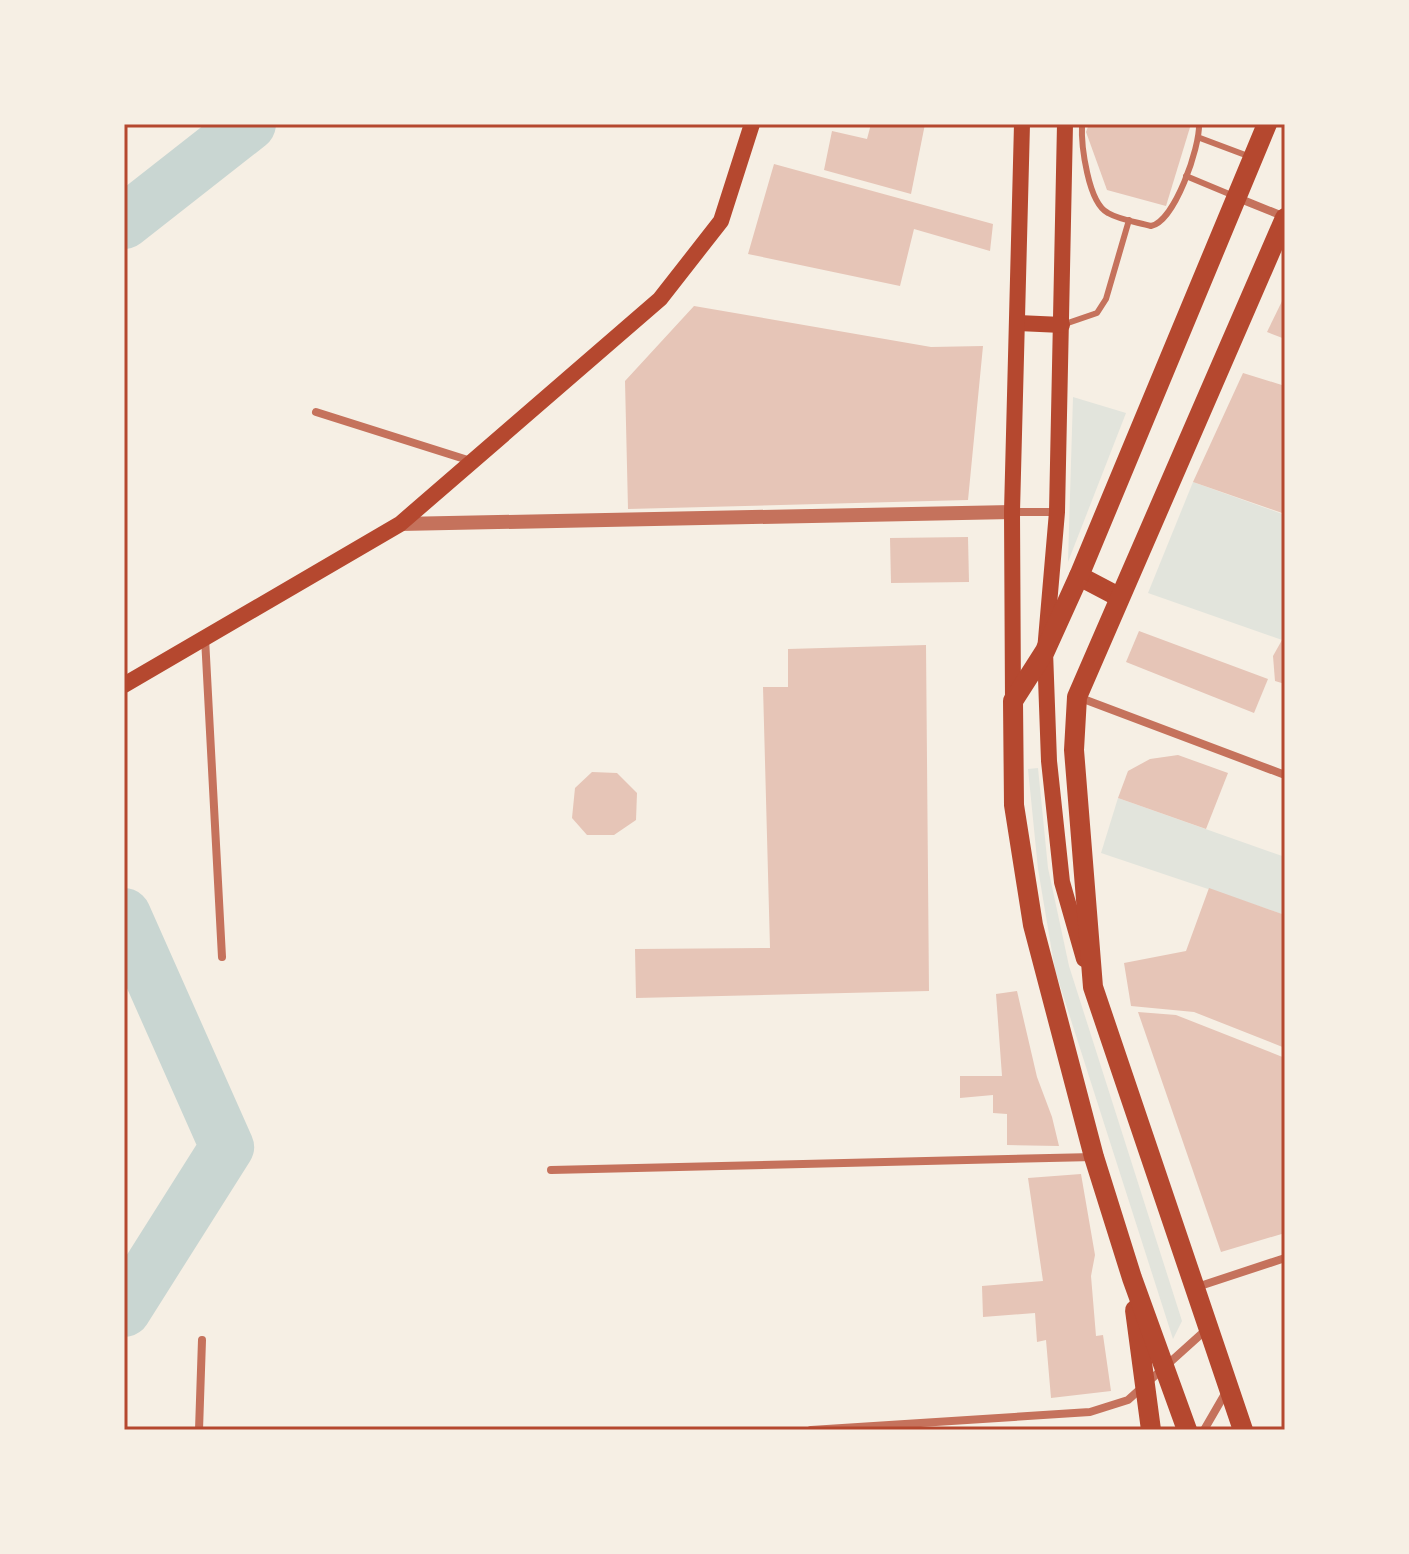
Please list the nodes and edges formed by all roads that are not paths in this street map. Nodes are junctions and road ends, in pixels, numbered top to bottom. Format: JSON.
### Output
{"nodes":[{"id":1,"x":752,"y":124,"type":"edge"},
{"id":2,"x":1022,"y":124,"type":"edge"},
{"id":3,"x":1065,"y":124,"type":"edge"},
{"id":4,"x":1082,"y":124,"type":"edge"},
{"id":5,"x":1199,"y":124,"type":"edge"},
{"id":6,"x":1267,"y":124,"type":"edge"},
{"id":7,"x":1200,"y":138,"type":"junction"},
{"id":8,"x":1251,"y":158,"type":"junction"},
{"id":9,"x":1186,"y":176,"type":"junction"},
{"id":10,"x":1234,"y":196,"type":"junction"},
{"id":11,"x":1285,"y":218,"type":"edge"},
{"id":12,"x":1129,"y":220,"type":"junction"},
{"id":13,"x":1018,"y":323,"type":"junction"},
{"id":14,"x":1062,"y":325,"type":"junction"},
{"id":15,"x":316,"y":412,"type":"dead end"},
{"id":16,"x":475,"y":462,"type":"junction"},
{"id":17,"x":1012,"y":512,"type":"junction"},
{"id":18,"x":1057,"y":512,"type":"junction"},
{"id":19,"x":400,"y":524,"type":"junction"},
{"id":20,"x":1079,"y":576,"type":"junction"},
{"id":21,"x":1119,"y":597,"type":"junction"},
{"id":22,"x":205,"y":637,"type":"junction"},
{"id":23,"x":1045,"y":651,"type":"junction"},
{"id":24,"x":124,"y":685,"type":"edge"},
{"id":25,"x":1077,"y":697,"type":"junction"},
{"id":26,"x":1013,"y":701,"type":"junction"},
{"id":27,"x":1285,"y":775,"type":"edge"},
{"id":28,"x":222,"y":957,"type":"dead end"},
{"id":29,"x":1093,"y":987,"type":"junction"},
{"id":30,"x":1094,"y":1157,"type":"junction"},
{"id":31,"x":551,"y":1170,"type":"dead end"},
{"id":32,"x":1285,"y":1258,"type":"edge"},
{"id":33,"x":1132,"y":1278,"type":"junction"},
{"id":34,"x":1196,"y":1287,"type":"junction"},
{"id":35,"x":1209,"y":1328,"type":"junction"},
{"id":36,"x":202,"y":1340,"type":"dead end"},
{"id":37,"x":1163,"y":1368,"type":"junction"},
{"id":38,"x":1142,"y":1387,"type":"junction"},
{"id":39,"x":1228,"y":1388,"type":"junction"},
{"id":40,"x":199,"y":1430,"type":"edge"},
{"id":41,"x":811,"y":1430,"type":"edge"},
{"id":42,"x":1151,"y":1430,"type":"edge"},
{"id":43,"x":1187,"y":1430,"type":"edge"},
{"id":44,"x":1204,"y":1430,"type":"edge"},
{"id":45,"x":1243,"y":1430,"type":"edge"}],
"edges":[{"from":1,"to":16,"type":"main road"},
{"from":2,"to":13,"type":"main road"},
{"from":3,"to":14,"type":"main road"},
{"from":4,"to":12,"type":"lane"},
{"from":5,"to":7,"type":"lane"},
{"from":6,"to":8,"type":"main road"},
{"from":7,"to":8,"type":"lane"},
{"from":7,"to":9,"type":"lane"},
{"from":8,"to":10,"type":"main road"},
{"from":9,"to":10,"type":"lane"},
{"from":9,"to":12,"type":"lane"},
{"from":10,"to":11,"type":"street"},
{"from":10,"to":20,"type":"main road"},
{"from":11,"to":21,"type":"main road"},
{"from":12,"to":14,"type":"lane"},
{"from":13,"to":14,"type":"main road"},
{"from":13,"to":17,"type":"main road"},
{"from":14,"to":18,"type":"main road"},
{"from":15,"to":16,"type":"street"},
{"from":16,"to":19,"type":"main road"},
{"from":17,"to":18,"type":"street"},
{"from":17,"to":19,"type":"street"},
{"from":17,"to":26,"type":"main road"},
{"from":18,"to":23,"type":"main road"},
{"from":19,"to":22,"type":"main road"},
{"from":20,"to":21,"type":"main road"},
{"from":20,"to":23,"type":"main road"},
{"from":21,"to":25,"type":"main road"},
{"from":22,"to":24,"type":"main road"},
{"from":22,"to":28,"type":"street"},
{"from":23,"to":26,"type":"main road"},
{"from":23,"to":29,"type":"main road"},
{"from":25,"to":27,"type":"street"},
{"from":25,"to":29,"type":"main road"},
{"from":26,"to":30,"type":"main road"},
{"from":29,"to":34,"type":"main road"},
{"from":30,"to":31,"type":"street"},
{"from":30,"to":33,"type":"main road"},
{"from":32,"to":34,"type":"street"},
{"from":33,"to":37,"type":"main road"},
{"from":33,"to":38,"type":"main road"},
{"from":34,"to":35,"type":"main road"},
{"from":35,"to":37,"type":"street"},
{"from":35,"to":39,"type":"main road"},
{"from":36,"to":40,"type":"street"},
{"from":37,"to":38,"type":"street"},
{"from":37,"to":43,"type":"main road"},
{"from":38,"to":41,"type":"street"},
{"from":38,"to":42,"type":"main road"},
{"from":39,"to":44,"type":"street"},
{"from":39,"to":45,"type":"main road"}]}
